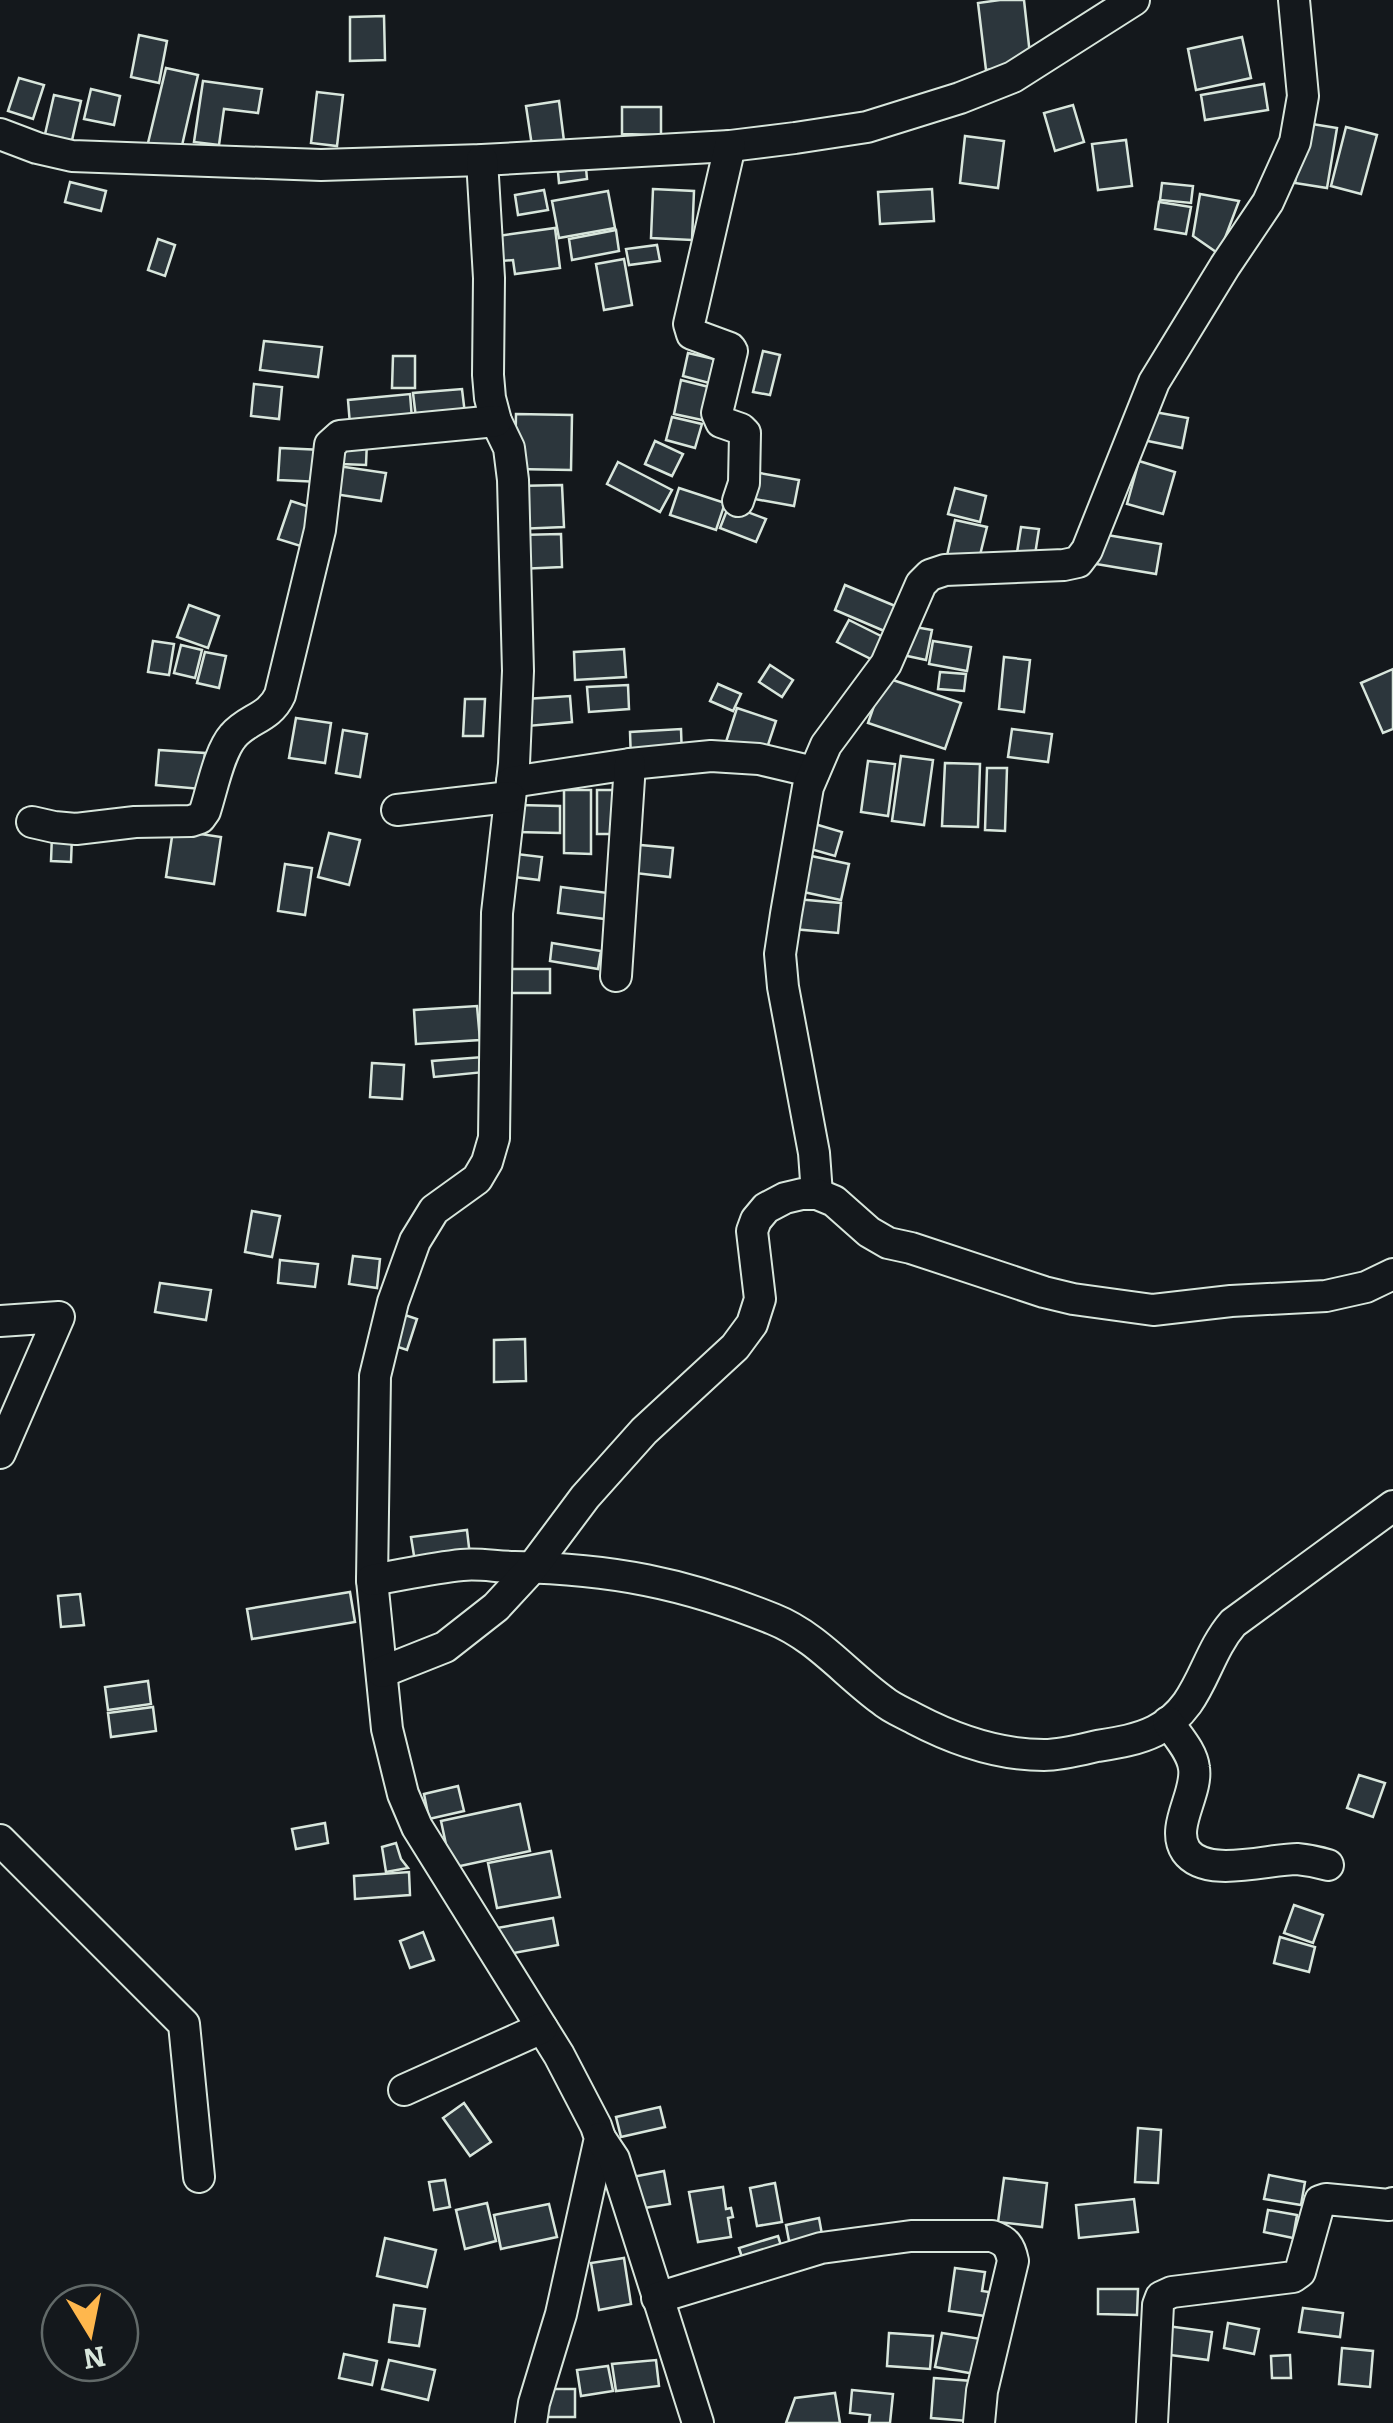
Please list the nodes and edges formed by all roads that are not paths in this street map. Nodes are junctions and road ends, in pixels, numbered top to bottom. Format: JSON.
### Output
{"nodes":[{"id":1,"x":1134,"y":0,"type":"edge"},
{"id":2,"x":1294,"y":0,"type":"edge"},
{"id":3,"x":0,"y":134,"type":"edge"},
{"id":4,"x":730,"y":146,"type":"junction"},
{"id":5,"x":482,"y":160,"type":"junction"},
{"id":6,"x":496,"y":421,"type":"junction"},
{"id":7,"x":738,"y":501,"type":"dead end"},
{"id":8,"x":630,"y":764,"type":"junction"},
{"id":9,"x":814,"y":772,"type":"junction"},
{"id":10,"x":511,"y":790,"type":"junction"},
{"id":11,"x":397,"y":810,"type":"dead end"},
{"id":12,"x":32,"y":822,"type":"dead end"},
{"id":13,"x":616,"y":976,"type":"dead end"},
{"id":14,"x":818,"y":1194,"type":"junction"},
{"id":15,"x":1393,"y":1274,"type":"edge"},
{"id":16,"x":0,"y":1321,"type":"edge"},
{"id":17,"x":0,"y":1453,"type":"edge"},
{"id":18,"x":1393,"y":1506,"type":"edge"},
{"id":19,"x":532,"y":1568,"type":"junction"},
{"id":20,"x":372,"y":1580,"type":"junction"},
{"id":21,"x":382,"y":1672,"type":"junction"},
{"id":22,"x":1168,"y":1722,"type":"junction"},
{"id":23,"x":0,"y":1840,"type":"edge"},
{"id":24,"x":1328,"y":1865,"type":"dead end"},
{"id":25,"x":542,"y":2028,"type":"junction"},
{"id":26,"x":404,"y":2090,"type":"dead end"},
{"id":27,"x":600,"y":2138,"type":"junction"},
{"id":28,"x":199,"y":2177,"type":"dead end"},
{"id":29,"x":1393,"y":2204,"type":"edge"},
{"id":30,"x":657,"y":2298,"type":"junction"},
{"id":31,"x":531,"y":2423,"type":"edge"},
{"id":32,"x":698,"y":2423,"type":"edge"},
{"id":33,"x":979,"y":2423,"type":"edge"},
{"id":34,"x":1152,"y":2423,"type":"edge"}],
"edges":[{"from":1,"to":4,"type":"street"},
{"from":2,"to":9,"type":"street"},
{"from":3,"to":5,"type":"street"},
{"from":4,"to":5,"type":"street"},
{"from":4,"to":7,"type":"street"},
{"from":5,"to":6,"type":"street"},
{"from":6,"to":10,"type":"street"},
{"from":6,"to":12,"type":"street"},
{"from":8,"to":9,"type":"street"},
{"from":8,"to":10,"type":"street"},
{"from":8,"to":13,"type":"street"},
{"from":9,"to":14,"type":"street"},
{"from":10,"to":11,"type":"street"},
{"from":10,"to":20,"type":"street"},
{"from":14,"to":15,"type":"street"},
{"from":14,"to":19,"type":"street"},
{"from":16,"to":17,"type":"street"},
{"from":18,"to":22,"type":"street"},
{"from":19,"to":20,"type":"street"},
{"from":19,"to":21,"type":"street"},
{"from":19,"to":22,"type":"street"},
{"from":20,"to":21,"type":"street"},
{"from":21,"to":25,"type":"street"},
{"from":22,"to":24,"type":"street"},
{"from":23,"to":28,"type":"street"},
{"from":25,"to":26,"type":"street"},
{"from":25,"to":27,"type":"street"},
{"from":27,"to":30,"type":"street"},
{"from":27,"to":31,"type":"street"},
{"from":29,"to":34,"type":"street"},
{"from":30,"to":32,"type":"street"},
{"from":30,"to":33,"type":"street"}]}
